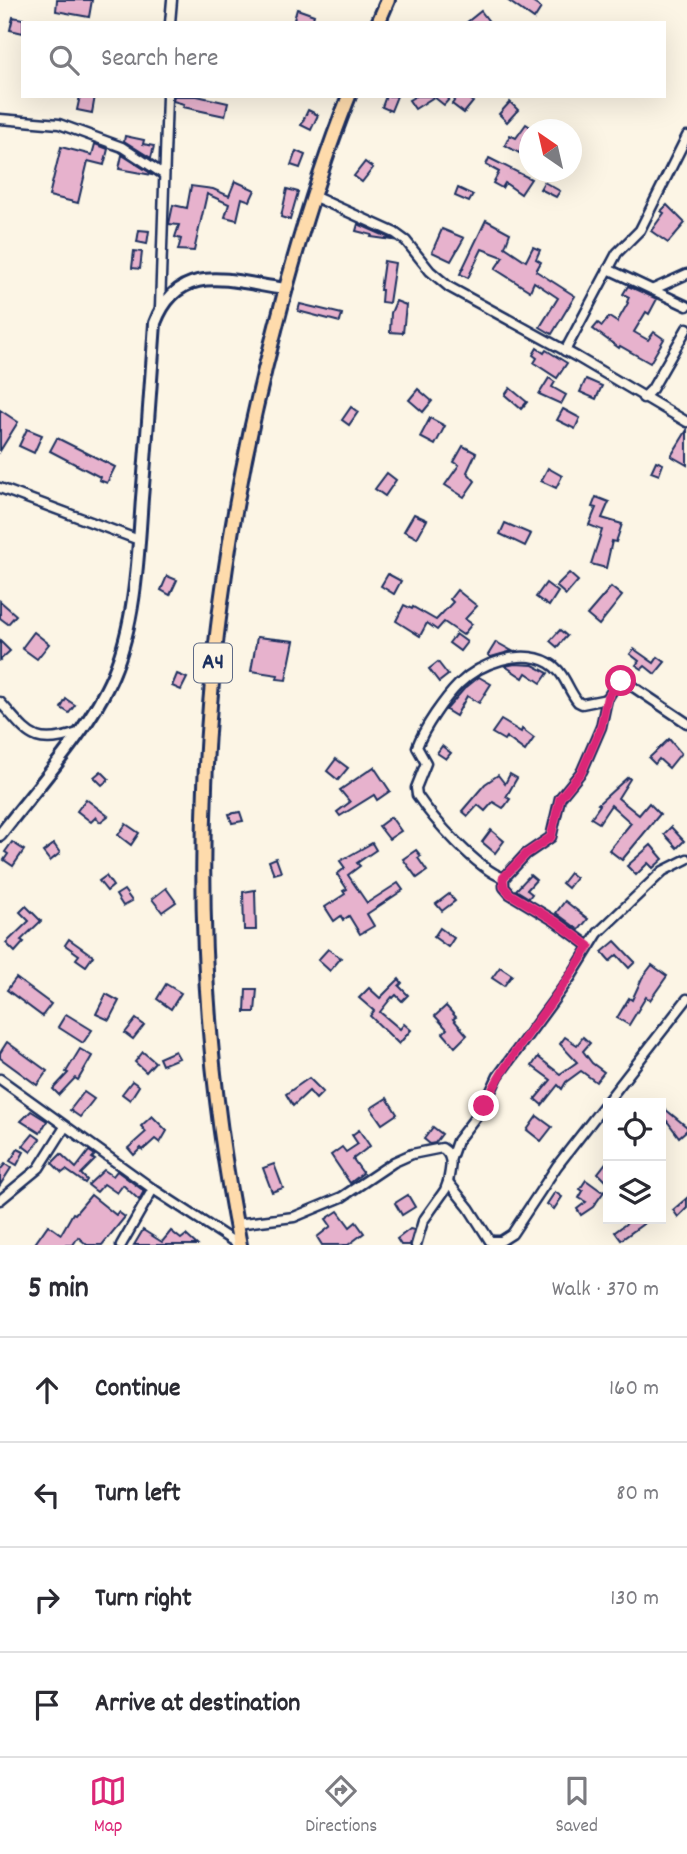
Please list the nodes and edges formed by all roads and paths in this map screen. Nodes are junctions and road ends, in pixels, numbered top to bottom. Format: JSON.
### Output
{"nodes":[{"id":1,"x":172,"y":0,"type":"edge"},
{"id":2,"x":388,"y":0,"type":"edge"},
{"id":3,"x":170,"y":21,"type":"edge"},
{"id":4,"x":379,"y":21,"type":"edge"},
{"id":5,"x":167,"y":98,"type":"edge"},
{"id":6,"x":348,"y":98,"type":"edge"},
{"id":7,"x":0,"y":118,"type":"edge"},
{"id":8,"x":687,"y":136,"type":"edge"},
{"id":9,"x":163,"y":174,"type":"junction"},
{"id":10,"x":313,"y":196,"type":"junction"},
{"id":11,"x":608,"y":269,"type":"junction"},
{"id":12,"x":687,"y":274,"type":"edge"},
{"id":13,"x":285,"y":289,"type":"junction"},
{"id":14,"x":654,"y":289,"type":"junction"},
{"id":15,"x":687,"y":306,"type":"edge"},
{"id":16,"x":160,"y":309,"type":"junction"},
{"id":17,"x":687,"y":328,"type":"edge"},
{"id":18,"x":565,"y":351,"type":"junction"},
{"id":19,"x":643,"y":398,"type":"junction"},
{"id":20,"x":687,"y":422,"type":"edge"},
{"id":21,"x":0,"y":488,"type":"edge"},
{"id":22,"x":139,"y":540,"type":"junction"},
{"id":23,"x":607,"y":699,"type":"junction"},
{"id":24,"x":0,"y":702,"type":"edge"},
{"id":25,"x":687,"y":723,"type":"edge"},
{"id":26,"x":78,"y":733,"type":"junction"},
{"id":27,"x":0,"y":835,"type":"edge"},
{"id":28,"x":687,"y":859,"type":"edge"},
{"id":29,"x":503,"y":878,"type":"junction"},
{"id":30,"x":589,"y":946,"type":"junction"},
{"id":31,"x":687,"y":999,"type":"edge"},
{"id":32,"x":0,"y":1079,"type":"edge"},
{"id":33,"x":65,"y":1127,"type":"junction"},
{"id":34,"x":451,"y":1158,"type":"junction"},
{"id":35,"x":448,"y":1182,"type":"junction"},
{"id":36,"x":153,"y":1189,"type":"junction"},
{"id":37,"x":0,"y":1199,"type":"edge"},
{"id":38,"x":236,"y":1224,"type":"junction"},
{"id":39,"x":121,"y":1245,"type":"edge"},
{"id":40,"x":239,"y":1245,"type":"edge"},
{"id":41,"x":416,"y":1245,"type":"edge"}],
"edges":[{"from":1,"to":3,"type":"street"},
{"from":2,"to":4,"type":"highway"},
{"from":5,"to":9,"type":"street"},
{"from":6,"to":10,"type":"highway","number":"A4"},
{"from":7,"to":9,"type":"street"},
{"from":8,"to":11,"type":"street"},
{"from":9,"to":16,"type":"street"},
{"from":10,"to":13,"type":"highway","number":"A4"},
{"from":10,"to":18,"type":"street"},
{"from":11,"to":14,"type":"street"},
{"from":11,"to":18,"type":"street"},
{"from":12,"to":14,"type":"street"},
{"from":13,"to":16,"type":"main road"},
{"from":13,"to":38,"type":"highway","number":"A4"},
{"from":14,"to":15,"type":"street"},
{"from":16,"to":22,"type":"main road"},
{"from":17,"to":19,"type":"street"},
{"from":18,"to":19,"type":"street"},
{"from":19,"to":20,"type":"street"},
{"from":21,"to":22,"type":"street"},
{"from":22,"to":26,"type":"main road"},
{"from":23,"to":25,"type":"street"},
{"from":23,"to":29,"type":"street"},
{"from":23,"to":29,"type":"street"},
{"from":24,"to":26,"type":"street"},
{"from":26,"to":27,"type":"main road"},
{"from":28,"to":30,"type":"street"},
{"from":29,"to":30,"type":"street"},
{"from":30,"to":34,"type":"street"},
{"from":31,"to":35,"type":"street"},
{"from":32,"to":33,"type":"street"},
{"from":33,"to":36,"type":"street"},
{"from":33,"to":37,"type":"street"},
{"from":34,"to":35,"type":"street"},
{"from":34,"to":38,"type":"street"},
{"from":35,"to":41,"type":"street"},
{"from":36,"to":39,"type":"street"},
{"from":36,"to":40,"type":"street"},
{"from":38,"to":40,"type":"highway","number":"A4"}]}
